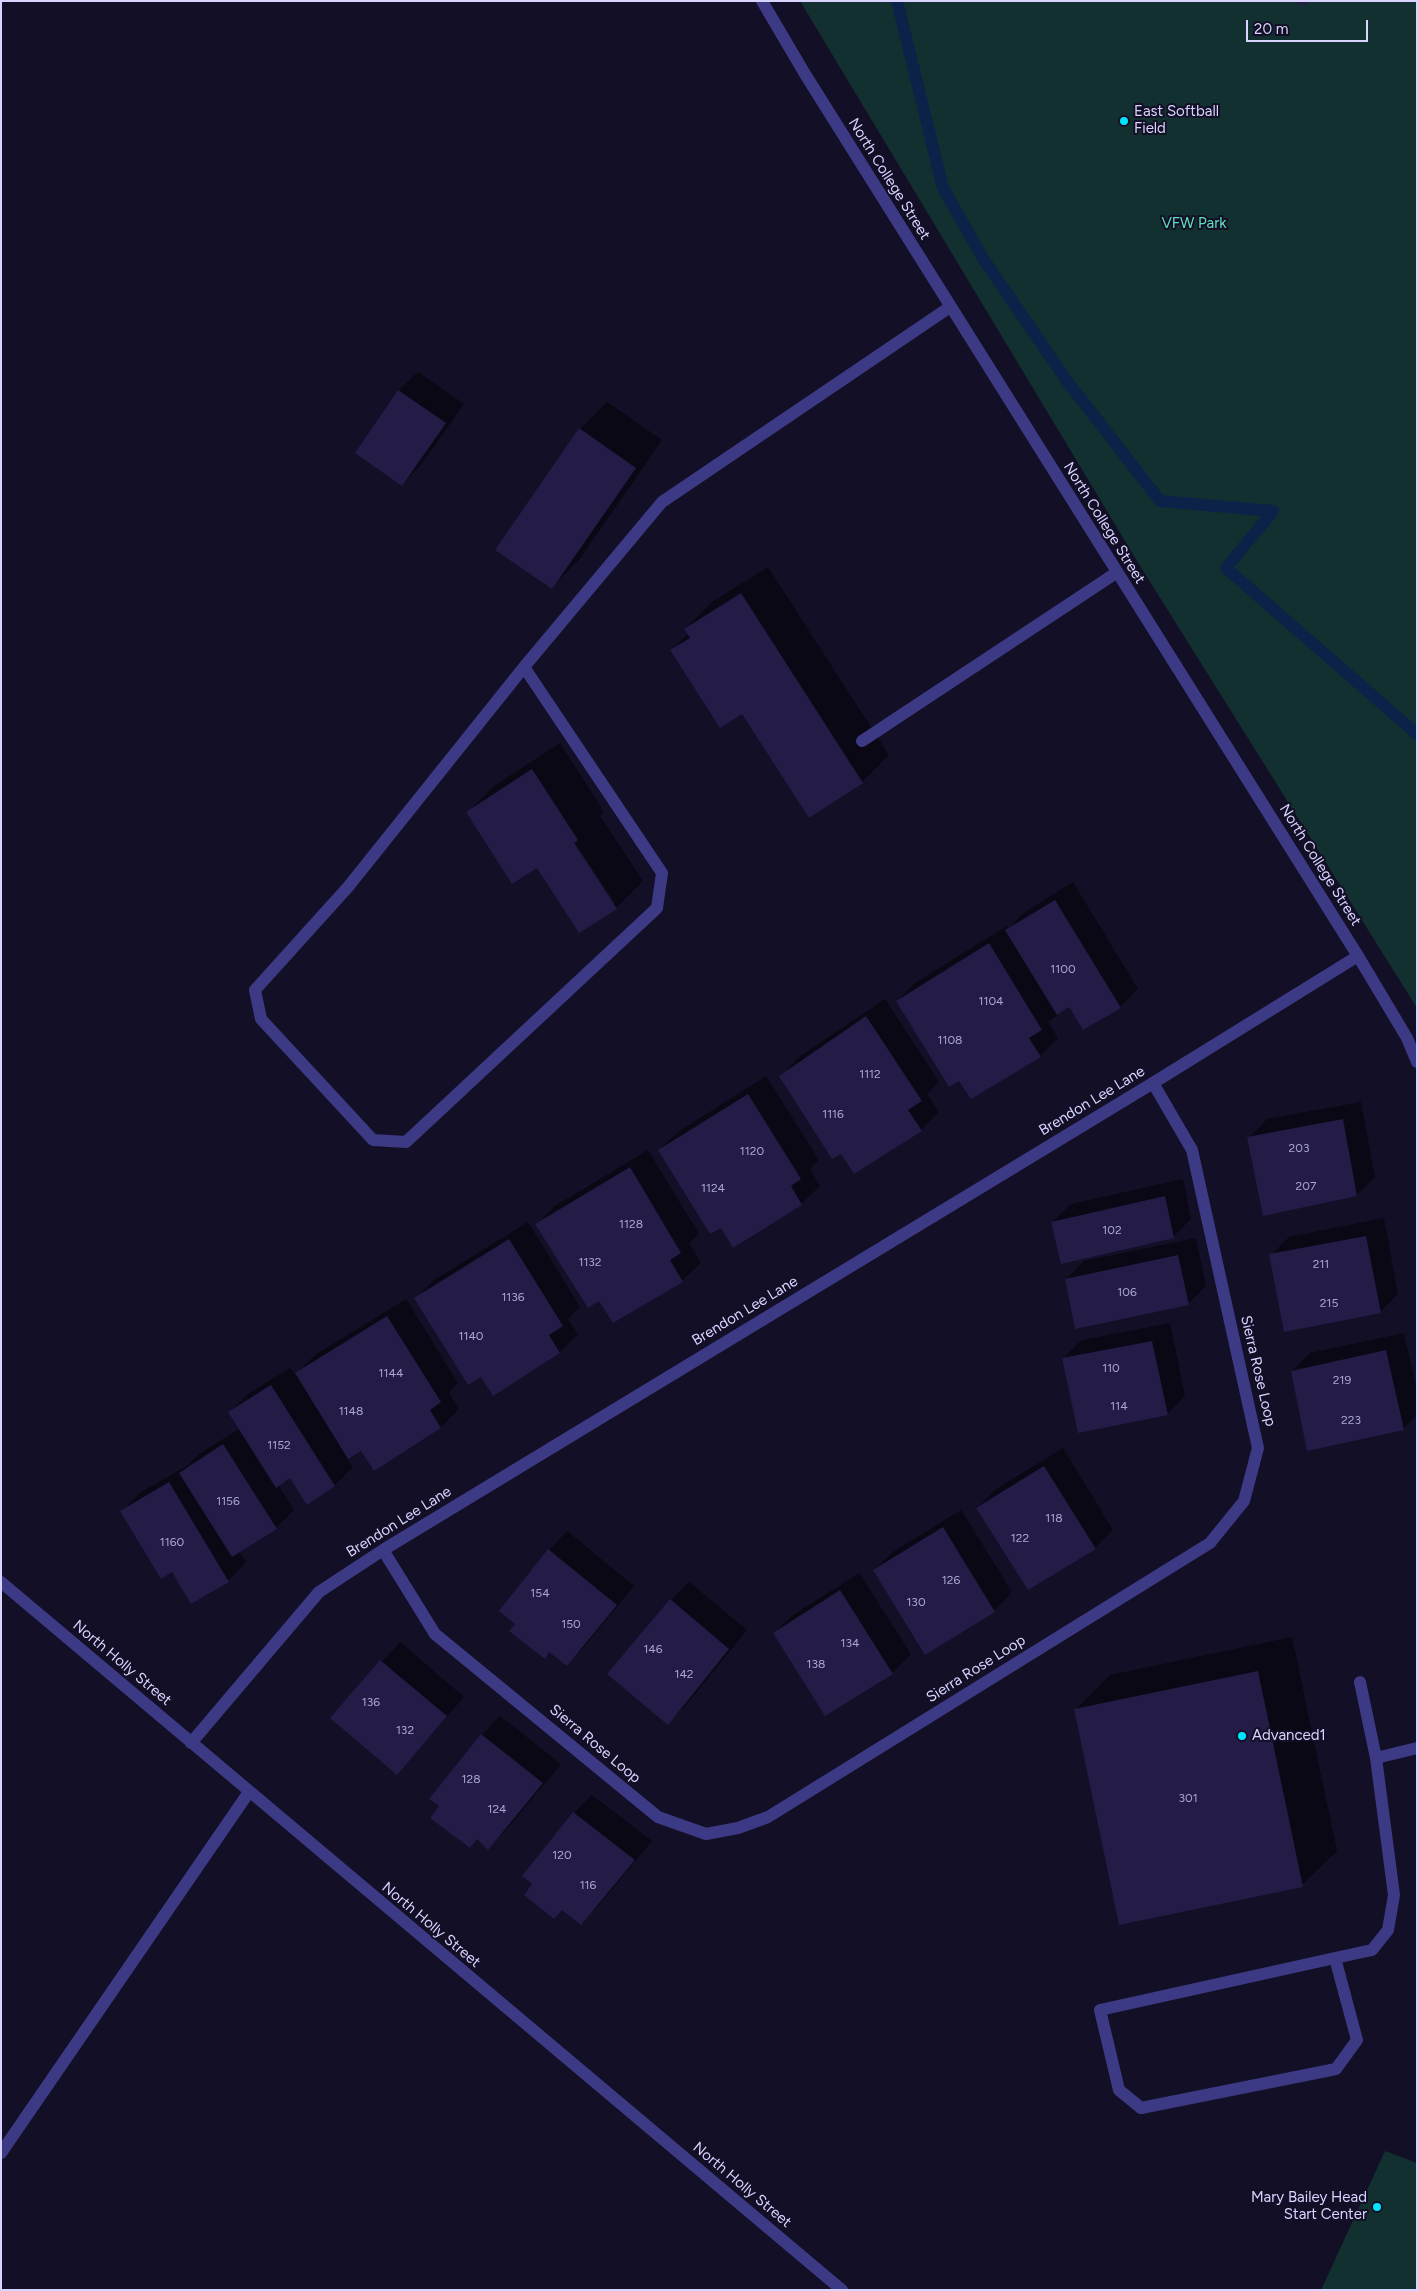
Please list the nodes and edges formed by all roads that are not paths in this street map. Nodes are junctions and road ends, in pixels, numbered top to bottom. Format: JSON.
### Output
{"nodes":[{"id":1,"x":762,"y":1,"type":"edge"},
{"id":2,"x":950,"y":307,"type":"junction"},
{"id":3,"x":1116,"y":573,"type":"junction"},
{"id":4,"x":524,"y":667,"type":"junction"},
{"id":5,"x":862,"y":741,"type":"dead end"},
{"id":6,"x":1358,"y":956,"type":"junction"},
{"id":7,"x":1417,"y":1062,"type":"edge"},
{"id":8,"x":1153,"y":1083,"type":"junction"},
{"id":9,"x":383,"y":1550,"type":"junction"},
{"id":10,"x":1,"y":1582,"type":"edge"},
{"id":11,"x":1360,"y":1682,"type":"dead end"},
{"id":12,"x":191,"y":1743,"type":"junction"},
{"id":13,"x":1417,"y":1748,"type":"edge"},
{"id":14,"x":1376,"y":1758,"type":"junction"},
{"id":15,"x":249,"y":1792,"type":"junction"},
{"id":16,"x":1335,"y":1958,"type":"junction"},
{"id":17,"x":1,"y":2153,"type":"edge"},
{"id":18,"x":842,"y":2290,"type":"edge"}],
"edges":[{"from":1,"to":2,"type":"street","name":"North College Street"},
{"from":2,"to":3,"type":"street","name":"North College Street"},
{"from":2,"to":4,"type":"street"},
{"from":3,"to":5,"type":"street"},
{"from":3,"to":6,"type":"street","name":"North College Street"},
{"from":4,"to":4,"type":"street"},
{"from":6,"to":7,"type":"street","name":"North College Street"},
{"from":6,"to":8,"type":"street","name":"Brendon Lee Lane"},
{"from":8,"to":9,"type":"street","name":"Brendon Lee Lane"},
{"from":8,"to":9,"type":"street","name":"Sierra Rose Loop"},
{"from":9,"to":12,"type":"street","name":"Brendon Lee Lane"},
{"from":10,"to":12,"type":"street","name":"North Holly Street"},
{"from":11,"to":14,"type":"street"},
{"from":12,"to":15,"type":"street","name":"North Holly Street"},
{"from":13,"to":14,"type":"street"},
{"from":14,"to":16,"type":"street"},
{"from":15,"to":17,"type":"street"},
{"from":15,"to":18,"type":"street","name":"North Holly Street"},
{"from":16,"to":16,"type":"street"}]}
